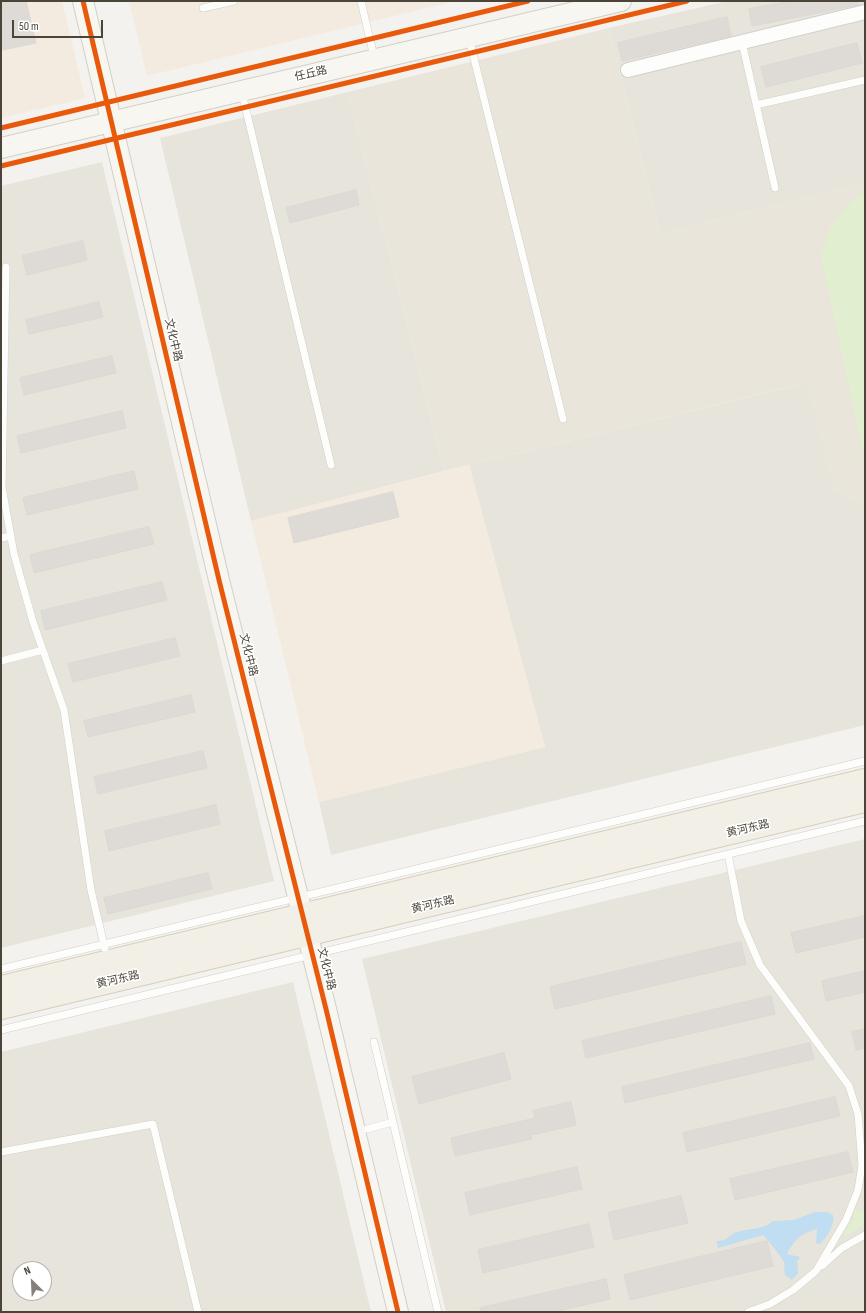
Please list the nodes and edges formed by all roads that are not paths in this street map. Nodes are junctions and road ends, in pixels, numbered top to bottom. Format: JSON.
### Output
{"nodes":[{"id":1,"x":83,"y":1,"type":"edge"},
{"id":2,"x":96,"y":1,"type":"edge"},
{"id":3,"x":234,"y":1,"type":"edge"},
{"id":4,"x":361,"y":1,"type":"edge"},
{"id":5,"x":621,"y":1,"type":"edge"},
{"id":6,"x":217,"y":3,"type":"edge"},
{"id":7,"x":204,"y":8,"type":"dead end"},
{"id":8,"x":865,"y":12,"type":"edge"},
{"id":9,"x":468,"y":37,"type":"junction"},
{"id":10,"x":742,"y":42,"type":"junction"},
{"id":11,"x":374,"y":59,"type":"junction"},
{"id":12,"x":628,"y":70,"type":"dead end"},
{"id":13,"x":865,"y":80,"type":"edge"},
{"id":14,"x":241,"y":91,"type":"junction"},
{"id":15,"x":756,"y":105,"type":"junction"},
{"id":16,"x":118,"y":120,"type":"junction"},
{"id":17,"x":1,"y":148,"type":"edge"},
{"id":18,"x":775,"y":188,"type":"dead end"},
{"id":19,"x":6,"y":268,"type":"dead end"},
{"id":20,"x":563,"y":419,"type":"dead end"},
{"id":21,"x":331,"y":464,"type":"dead end"},
{"id":22,"x":10,"y":536,"type":"junction"},
{"id":23,"x":1,"y":538,"type":"edge"},
{"id":24,"x":42,"y":650,"type":"junction"},
{"id":25,"x":1,"y":661,"type":"edge"},
{"id":26,"x":865,"y":761,"type":"edge"},
{"id":27,"x":865,"y":780,"type":"edge"},
{"id":28,"x":865,"y":801,"type":"edge"},
{"id":29,"x":865,"y":821,"type":"edge"},
{"id":30,"x":728,"y":854,"type":"junction"},
{"id":31,"x":311,"y":924,"type":"junction"},
{"id":32,"x":106,"y":953,"type":"junction"},
{"id":33,"x":1,"y":969,"type":"edge"},
{"id":34,"x":1,"y":987,"type":"edge"},
{"id":35,"x":1,"y":1008,"type":"edge"},
{"id":36,"x":1,"y":1030,"type":"edge"},
{"id":37,"x":374,"y":1042,"type":"dead end"},
{"id":38,"x":393,"y":1122,"type":"junction"},
{"id":39,"x":367,"y":1128,"type":"junction"},
{"id":40,"x":1,"y":1152,"type":"edge"},
{"id":41,"x":865,"y":1235,"type":"edge"},
{"id":42,"x":816,"y":1271,"type":"junction"},
{"id":43,"x":198,"y":1312,"type":"edge"},
{"id":44,"x":398,"y":1312,"type":"edge"},
{"id":45,"x":410,"y":1312,"type":"edge"},
{"id":46,"x":438,"y":1312,"type":"edge"},
{"id":47,"x":748,"y":1312,"type":"edge"}],
"edges":[{"from":1,"to":16,"type":"street","name":"文化中路"},
{"from":2,"to":16,"type":"street","name":"文化中路"},
{"from":3,"to":6,"type":"lane"},
{"from":4,"to":11,"type":"lane"},
{"from":5,"to":9,"type":"street","name":"任丘路"},
{"from":6,"to":7,"type":"lane"},
{"from":8,"to":10,"type":"street"},
{"from":9,"to":11,"type":"street","name":"任丘路"},
{"from":9,"to":20,"type":"lane"},
{"from":10,"to":12,"type":"street"},
{"from":10,"to":15,"type":"lane"},
{"from":11,"to":14,"type":"street","name":"任丘路"},
{"from":13,"to":15,"type":"lane"},
{"from":14,"to":16,"type":"street","name":"任丘路"},
{"from":14,"to":21,"type":"lane"},
{"from":15,"to":18,"type":"lane"},
{"from":16,"to":17,"type":"street","name":"任丘路"},
{"from":16,"to":31,"type":"street","name":"文化中路"},
{"from":19,"to":22,"type":"lane"},
{"from":22,"to":23,"type":"lane"},
{"from":22,"to":24,"type":"lane"},
{"from":24,"to":25,"type":"lane"},
{"from":24,"to":32,"type":"lane"},
{"from":26,"to":31,"type":"lane"},
{"from":27,"to":31,"type":"main road","name":"黄河东路"},
{"from":28,"to":31,"type":"main road","name":"黄河东路"},
{"from":29,"to":30,"type":"lane"},
{"from":30,"to":31,"type":"lane"},
{"from":30,"to":42,"type":"lane"},
{"from":31,"to":32,"type":"main road","name":"黄河东路"},
{"from":31,"to":35,"type":"main road","name":"黄河东路"},
{"from":31,"to":36,"type":"lane"},
{"from":31,"to":39,"type":"street","name":"文化中路"},
{"from":31,"to":44,"type":"street","name":"文化中路"},
{"from":32,"to":33,"type":"lane"},
{"from":32,"to":34,"type":"main road","name":"黄河东路"},
{"from":37,"to":38,"type":"lane"},
{"from":38,"to":39,"type":"lane"},
{"from":38,"to":46,"type":"lane"},
{"from":39,"to":45,"type":"street","name":"文化中路"},
{"from":40,"to":43,"type":"lane"},
{"from":41,"to":42,"type":"lane"},
{"from":42,"to":47,"type":"lane"}]}
